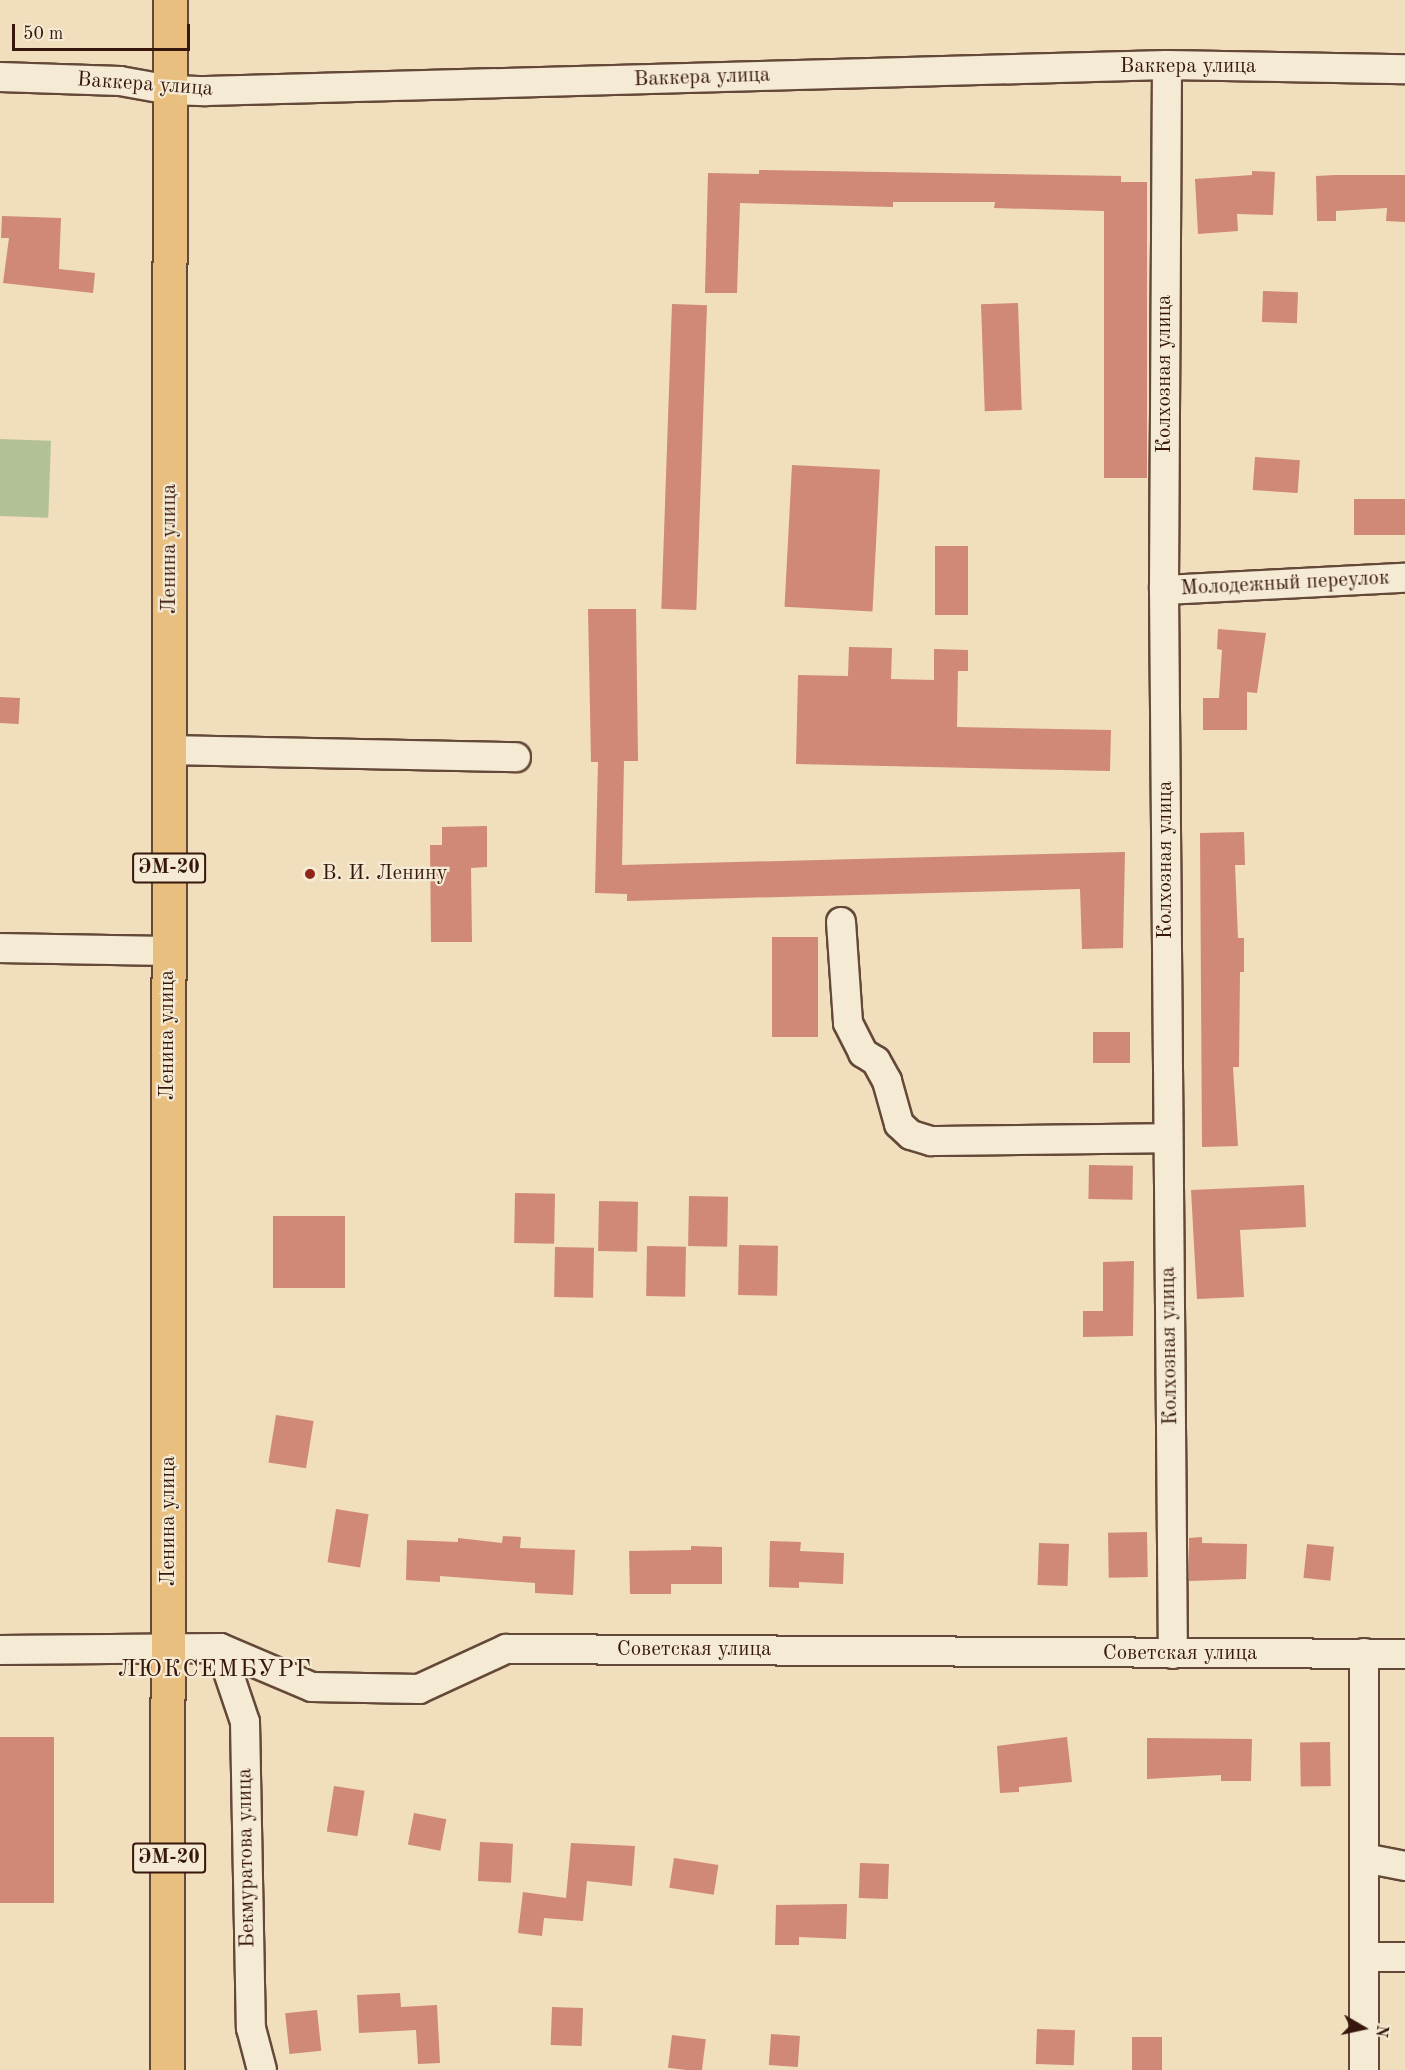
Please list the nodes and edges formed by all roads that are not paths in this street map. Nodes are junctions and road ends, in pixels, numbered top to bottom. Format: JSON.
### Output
{"nodes":[{"id":1,"x":170,"y":0,"type":"edge"},
{"id":2,"x":1167,"y":65,"type":"junction"},
{"id":3,"x":1405,"y":69,"type":"edge"},
{"id":4,"x":0,"y":77,"type":"edge"},
{"id":5,"x":170,"y":90,"type":"junction"},
{"id":6,"x":1405,"y":578,"type":"edge"},
{"id":7,"x":1164,"y":590,"type":"junction"},
{"id":8,"x":170,"y":750,"type":"junction"},
{"id":9,"x":516,"y":757,"type":"dead end"},
{"id":10,"x":841,"y":922,"type":"dead end"},
{"id":11,"x":0,"y":948,"type":"edge"},
{"id":12,"x":168,"y":951,"type":"junction"},
{"id":13,"x":1168,"y":1138,"type":"junction"},
{"id":14,"x":168,"y":1646,"type":"junction"},
{"id":15,"x":220,"y":1648,"type":"junction"},
{"id":16,"x":0,"y":1650,"type":"edge"},
{"id":17,"x":1364,"y":1653,"type":"junction"},
{"id":18,"x":1173,"y":1654,"type":"junction"},
{"id":19,"x":1405,"y":1654,"type":"edge"},
{"id":20,"x":1364,"y":1858,"type":"junction"},
{"id":21,"x":1405,"y":1866,"type":"edge"},
{"id":22,"x":1364,"y":1958,"type":"junction"},
{"id":23,"x":1405,"y":1958,"type":"edge"},
{"id":24,"x":167,"y":2070,"type":"edge"},
{"id":25,"x":262,"y":2070,"type":"edge"},
{"id":26,"x":1364,"y":2070,"type":"edge"}],
"edges":[{"from":1,"to":5,"type":"main road","name":"Ленина улица","number":"ЭМ-20"},
{"from":2,"to":3,"type":"street","name":"Ваккера улица"},
{"from":2,"to":5,"type":"street","name":"Ваккера улица"},
{"from":2,"to":7,"type":"street","name":"Колхозная улица"},
{"from":4,"to":5,"type":"street","name":"Ваккера улица"},
{"from":5,"to":8,"type":"main road","name":"Ленина улица","number":"ЭМ-20"},
{"from":6,"to":7,"type":"street","name":"Молодежный переулок"},
{"from":7,"to":13,"type":"street","name":"Колхозная улица"},
{"from":8,"to":9,"type":"street"},
{"from":8,"to":12,"type":"main road","name":"Ленина улица","number":"ЭМ-20"},
{"from":10,"to":13,"type":"street"},
{"from":11,"to":12,"type":"street"},
{"from":12,"to":14,"type":"main road","name":"Ленина улица","number":"ЭМ-20"},
{"from":13,"to":18,"type":"street","name":"Колхозная улица"},
{"from":14,"to":15,"type":"street","name":"Советская улица"},
{"from":14,"to":16,"type":"street","name":"Советская улица"},
{"from":14,"to":24,"type":"main road","name":"Ленина улица","number":"ЭМ-20"},
{"from":15,"to":18,"type":"street","name":"Советская улица"},
{"from":15,"to":25,"type":"street","name":"Бекмуратова улица"},
{"from":17,"to":18,"type":"street","name":"Советская улица"},
{"from":17,"to":19,"type":"street","name":"Советская улица"},
{"from":17,"to":20,"type":"street"},
{"from":20,"to":21,"type":"street"},
{"from":20,"to":22,"type":"street"},
{"from":22,"to":23,"type":"street"},
{"from":22,"to":26,"type":"street"}]}
